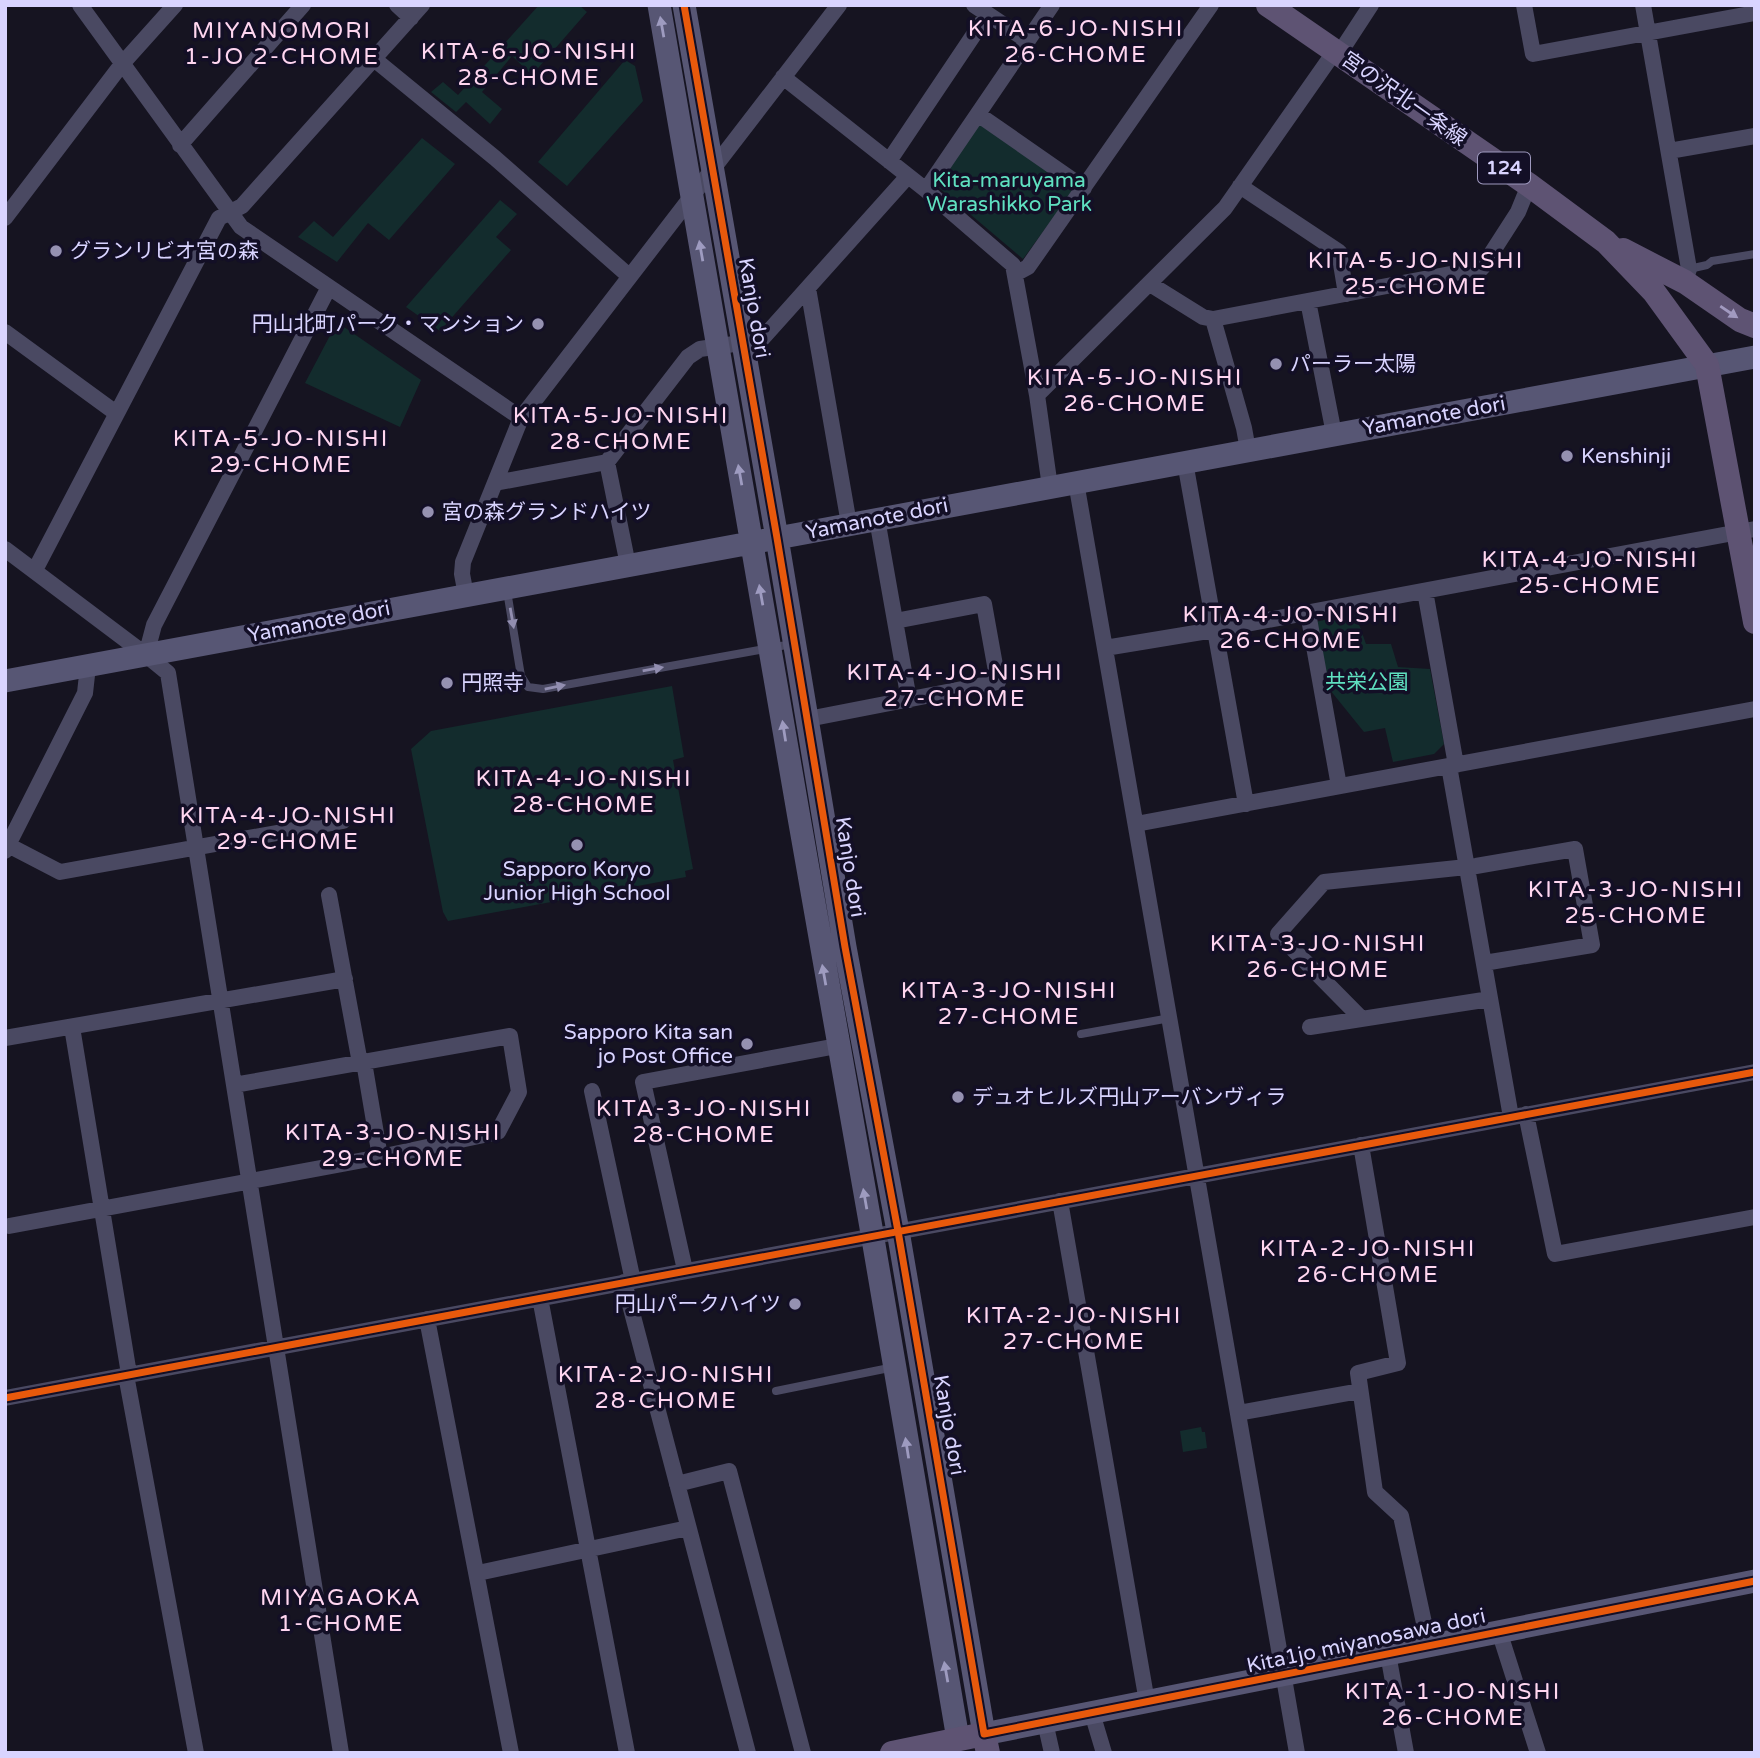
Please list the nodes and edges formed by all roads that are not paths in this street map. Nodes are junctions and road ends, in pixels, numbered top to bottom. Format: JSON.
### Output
{"nodes":[{"id":1,"x":80,"y":5,"type":"edge"},
{"id":2,"x":175,"y":5,"type":"edge"},
{"id":3,"x":303,"y":5,"type":"edge"},
{"id":4,"x":397,"y":5,"type":"edge"},
{"id":5,"x":659,"y":5,"type":"edge"},
{"id":6,"x":684,"y":5,"type":"edge"},
{"id":7,"x":839,"y":5,"type":"edge"},
{"id":8,"x":1052,"y":5,"type":"edge"},
{"id":9,"x":1211,"y":5,"type":"edge"},
{"id":10,"x":1268,"y":5,"type":"edge"},
{"id":11,"x":1371,"y":5,"type":"edge"},
{"id":12,"x":1524,"y":5,"type":"edge"},
{"id":13,"x":1643,"y":5,"type":"edge"},
{"id":14,"x":981,"y":10,"type":"edge"},
{"id":15,"x":416,"y":11,"type":"edge"},
{"id":16,"x":1755,"y":13,"type":"edge"},
{"id":17,"x":1648,"y":33,"type":"junction"},
{"id":18,"x":1028,"y":41,"type":"junction"},
{"id":19,"x":1337,"y":53,"type":"junction"},
{"id":20,"x":373,"y":59,"type":"junction"},
{"id":21,"x":122,"y":64,"type":"junction"},
{"id":22,"x":783,"y":77,"type":"junction"},
{"id":23,"x":979,"y":115,"type":"junction"},
{"id":24,"x":1755,"y":136,"type":"edge"},
{"id":25,"x":180,"y":145,"type":"junction"},
{"id":26,"x":1669,"y":151,"type":"junction"},
{"id":27,"x":889,"y":161,"type":"junction"},
{"id":28,"x":712,"y":168,"type":"junction"},
{"id":29,"x":908,"y":176,"type":"junction"},
{"id":30,"x":1529,"y":185,"type":"junction"},
{"id":31,"x":1240,"y":186,"type":"junction"},
{"id":32,"x":1084,"y":188,"type":"junction"},
{"id":33,"x":926,"y":190,"type":"junction"},
{"id":34,"x":691,"y":195,"type":"junction"},
{"id":35,"x":228,"y":212,"type":"junction"},
{"id":36,"x":5,"y":219,"type":"edge"},
{"id":37,"x":1606,"y":242,"type":"junction"},
{"id":38,"x":1755,"y":254,"type":"edge"},
{"id":39,"x":1015,"y":274,"type":"junction"},
{"id":40,"x":1687,"y":275,"type":"junction"},
{"id":41,"x":629,"y":276,"type":"junction"},
{"id":42,"x":1150,"y":284,"type":"junction"},
{"id":43,"x":329,"y":287,"type":"junction"},
{"id":44,"x":808,"y":288,"type":"junction"},
{"id":45,"x":1346,"y":294,"type":"junction"},
{"id":46,"x":1308,"y":301,"type":"junction"},
{"id":47,"x":1213,"y":319,"type":"junction"},
{"id":48,"x":1755,"y":326,"type":"edge"},
{"id":49,"x":5,"y":332,"type":"edge"},
{"id":50,"x":743,"y":342,"type":"junction"},
{"id":51,"x":717,"y":346,"type":"junction"},
{"id":52,"x":1755,"y":357,"type":"edge"},
{"id":53,"x":1707,"y":365,"type":"junction"},
{"id":54,"x":1037,"y":395,"type":"junction"},
{"id":55,"x":117,"y":413,"type":"junction"},
{"id":56,"x":521,"y":418,"type":"junction"},
{"id":57,"x":1334,"y":434,"type":"junction"},
{"id":58,"x":1248,"y":450,"type":"junction"},
{"id":59,"x":607,"y":462,"type":"junction"},
{"id":60,"x":1185,"y":462,"type":"junction"},
{"id":61,"x":1076,"y":482,"type":"junction"},
{"id":62,"x":495,"y":483,"type":"junction"},
{"id":63,"x":1050,"y":487,"type":"junction"},
{"id":64,"x":877,"y":519,"type":"junction"},
{"id":65,"x":849,"y":524,"type":"junction"},
{"id":66,"x":1747,"y":531,"type":"edge"},
{"id":67,"x":777,"y":538,"type":"junction"},
{"id":68,"x":752,"y":543,"type":"junction"},
{"id":69,"x":5,"y":549,"type":"edge"},
{"id":70,"x":628,"y":565,"type":"junction"},
{"id":71,"x":35,"y":570,"type":"junction"},
{"id":72,"x":506,"y":588,"type":"junction"},
{"id":73,"x":1425,"y":591,"type":"junction"},
{"id":74,"x":466,"y":595,"type":"junction"},
{"id":75,"x":1308,"y":613,"type":"junction"},
{"id":76,"x":895,"y":621,"type":"junction"},
{"id":77,"x":1755,"y":622,"type":"edge"},
{"id":78,"x":1214,"y":630,"type":"junction"},
{"id":79,"x":795,"y":643,"type":"junction"},
{"id":80,"x":770,"y":648,"type":"junction"},
{"id":81,"x":1105,"y":648,"type":"junction"},
{"id":82,"x":146,"y":655,"type":"junction"},
{"id":83,"x":88,"y":666,"type":"junction"},
{"id":84,"x":5,"y":681,"type":"edge"},
{"id":85,"x":909,"y":700,"type":"junction"},
{"id":86,"x":1755,"y":709,"type":"edge"},
{"id":87,"x":808,"y":719,"type":"junction"},
{"id":88,"x":1452,"y":765,"type":"junction"},
{"id":89,"x":1339,"y":786,"type":"junction"},
{"id":90,"x":1246,"y":804,"type":"junction"},
{"id":91,"x":343,"y":821,"type":"dead end"},
{"id":92,"x":1136,"y":824,"type":"junction"},
{"id":93,"x":197,"y":846,"type":"junction"},
{"id":94,"x":7,"y":848,"type":"edge"},
{"id":95,"x":1467,"y":866,"type":"junction"},
{"id":96,"x":329,"y":895,"type":"dead end"},
{"id":97,"x":1484,"y":963,"type":"junction"},
{"id":98,"x":345,"y":979,"type":"junction"},
{"id":99,"x":1490,"y":999,"type":"junction"},
{"id":100,"x":221,"y":1002,"type":"junction"},
{"id":101,"x":1170,"y":1018,"type":"junction"},
{"id":102,"x":1361,"y":1018,"type":"junction"},
{"id":103,"x":72,"y":1027,"type":"junction"},
{"id":104,"x":1310,"y":1027,"type":"dead end"},
{"id":105,"x":1081,"y":1034,"type":"dead end"},
{"id":106,"x":5,"y":1038,"type":"edge"},
{"id":107,"x":837,"y":1046,"type":"junction"},
{"id":108,"x":362,"y":1063,"type":"junction"},
{"id":109,"x":1755,"y":1072,"type":"edge"},
{"id":110,"x":234,"y":1085,"type":"junction"},
{"id":111,"x":592,"y":1091,"type":"dead end"},
{"id":112,"x":1518,"y":1115,"type":"junction"},
{"id":113,"x":1362,"y":1144,"type":"junction"},
{"id":114,"x":380,"y":1157,"type":"junction"},
{"id":115,"x":1197,"y":1175,"type":"junction"},
{"id":116,"x":250,"y":1180,"type":"junction"},
{"id":117,"x":1060,"y":1201,"type":"junction"},
{"id":118,"x":103,"y":1208,"type":"junction"},
{"id":119,"x":1755,"y":1217,"type":"edge"},
{"id":120,"x":9,"y":1226,"type":"dead end"},
{"id":121,"x":898,"y":1231,"type":"junction"},
{"id":122,"x":872,"y":1236,"type":"junction"},
{"id":123,"x":685,"y":1270,"type":"junction"},
{"id":124,"x":629,"y":1281,"type":"junction"},
{"id":125,"x":540,"y":1298,"type":"junction"},
{"id":126,"x":427,"y":1319,"type":"junction"},
{"id":127,"x":277,"y":1347,"type":"junction"},
{"id":128,"x":894,"y":1367,"type":"junction"},
{"id":129,"x":128,"y":1375,"type":"junction"},
{"id":130,"x":776,"y":1391,"type":"dead end"},
{"id":131,"x":1360,"y":1391,"type":"junction"},
{"id":132,"x":5,"y":1398,"type":"edge"},
{"id":133,"x":1238,"y":1413,"type":"junction"},
{"id":134,"x":677,"y":1484,"type":"junction"},
{"id":135,"x":688,"y":1528,"type":"junction"},
{"id":136,"x":589,"y":1550,"type":"junction"},
{"id":137,"x":478,"y":1573,"type":"junction"},
{"id":138,"x":1755,"y":1581,"type":"edge"},
{"id":139,"x":1499,"y":1631,"type":"junction"},
{"id":140,"x":1429,"y":1646,"type":"junction"},
{"id":141,"x":1388,"y":1654,"type":"junction"},
{"id":142,"x":1284,"y":1676,"type":"junction"},
{"id":143,"x":1147,"y":1702,"type":"junction"},
{"id":144,"x":1092,"y":1713,"type":"junction"},
{"id":145,"x":1045,"y":1722,"type":"junction"},
{"id":146,"x":986,"y":1743,"type":"edge"},
{"id":147,"x":960,"y":1746,"type":"edge"},
{"id":148,"x":196,"y":1753,"type":"edge"},
{"id":149,"x":341,"y":1753,"type":"edge"},
{"id":150,"x":511,"y":1753,"type":"edge"},
{"id":151,"x":627,"y":1753,"type":"edge"},
{"id":152,"x":748,"y":1753,"type":"edge"},
{"id":153,"x":803,"y":1753,"type":"edge"},
{"id":154,"x":892,"y":1753,"type":"edge"},
{"id":155,"x":1052,"y":1753,"type":"edge"},
{"id":156,"x":1104,"y":1753,"type":"edge"},
{"id":157,"x":1297,"y":1753,"type":"edge"},
{"id":158,"x":1406,"y":1753,"type":"edge"},
{"id":159,"x":1538,"y":1753,"type":"edge"}],
"edges":[{"from":1,"to":21,"type":"street"},
{"from":2,"to":21,"type":"street"},
{"from":3,"to":25,"type":"street"},
{"from":4,"to":15,"type":"street"},
{"from":34,"to":5,"type":"street","name":"Kanjo dori","one_way":true},
{"from":6,"to":28,"type":"street","name":"Kanjo dori"},
{"from":7,"to":22,"type":"street"},
{"from":8,"to":18,"type":"street"},
{"from":9,"to":32,"type":"street"},
{"from":10,"to":19,"type":"main road","name":"宮の沢北一条線","number":"124"},
{"from":11,"to":19,"type":"street"},
{"from":12,"to":17,"type":"street"},
{"from":13,"to":17,"type":"street"},
{"from":14,"to":18,"type":"street"},
{"from":14,"to":27,"type":"street"},
{"from":15,"to":20,"type":"street"},
{"from":16,"to":17,"type":"street"},
{"from":17,"to":26,"type":"street"},
{"from":18,"to":23,"type":"street"},
{"from":19,"to":30,"type":"main road","name":"宮の沢北一条線","number":"124"},
{"from":19,"to":31,"type":"street"},
{"from":20,"to":35,"type":"street"},
{"from":20,"to":41,"type":"street"},
{"from":21,"to":25,"type":"street"},
{"from":21,"to":36,"type":"street"},
{"from":22,"to":27,"type":"street"},
{"from":22,"to":28,"type":"street"},
{"from":23,"to":32,"type":"street"},
{"from":23,"to":33,"type":"street"},
{"from":24,"to":26,"type":"street"},
{"from":25,"to":35,"type":"street"},
{"from":26,"to":40,"type":"street"},
{"from":27,"to":29,"type":"street"},
{"from":28,"to":34,"type":"street"},
{"from":28,"to":50,"type":"street","name":"Kanjo dori"},
{"from":29,"to":33,"type":"street"},
{"from":29,"to":44,"type":"street"},
{"from":30,"to":37,"type":"main road","name":"宮の沢北一条線","number":"124"},
{"from":30,"to":45,"type":"street"},
{"from":31,"to":42,"type":"street"},
{"from":31,"to":45,"type":"street"},
{"from":32,"to":39,"type":"street"},
{"from":33,"to":39,"type":"street"},
{"from":34,"to":41,"type":"street"},
{"from":51,"to":34,"type":"street","name":"Kanjo dori","one_way":true},
{"from":35,"to":43,"type":"street"},
{"from":35,"to":55,"type":"street"},
{"from":37,"to":40,"type":"main road"},
{"from":37,"to":53,"type":"main road","name":"宮の沢北一条線","number":"124"},
{"from":38,"to":40,"type":"lane"},
{"from":39,"to":54,"type":"street"},
{"from":40,"to":48,"type":"main road","one_way":true},
{"from":41,"to":56,"type":"street"},
{"from":42,"to":47,"type":"street"},
{"from":42,"to":54,"type":"street"},
{"from":43,"to":56,"type":"street"},
{"from":43,"to":82,"type":"street"},
{"from":44,"to":50,"type":"street"},
{"from":44,"to":65,"type":"street"},
{"from":45,"to":46,"type":"street"},
{"from":46,"to":47,"type":"street"},
{"from":46,"to":57,"type":"street"},
{"from":47,"to":58,"type":"street"},
{"from":49,"to":55,"type":"street"},
{"from":50,"to":51,"type":"street"},
{"from":50,"to":67,"type":"street","name":"Kanjo dori"},
{"from":51,"to":59,"type":"street"},
{"from":68,"to":51,"type":"street","name":"Kanjo dori","one_way":true},
{"from":52,"to":53,"type":"street","name":"Yamanote dori"},
{"from":53,"to":57,"type":"street","name":"Yamanote dori"},
{"from":53,"to":66,"type":"main road","name":"宮の沢北一条線","number":"124"},
{"from":54,"to":63,"type":"street"},
{"from":55,"to":71,"type":"street"},
{"from":56,"to":62,"type":"street"},
{"from":57,"to":58,"type":"street","name":"Yamanote dori"},
{"from":58,"to":60,"type":"street","name":"Yamanote dori"},
{"from":59,"to":62,"type":"street"},
{"from":59,"to":70,"type":"street"},
{"from":60,"to":61,"type":"street","name":"Yamanote dori"},
{"from":60,"to":78,"type":"street"},
{"from":61,"to":63,"type":"street","name":"Yamanote dori"},
{"from":61,"to":81,"type":"street"},
{"from":62,"to":74,"type":"street"},
{"from":63,"to":64,"type":"street","name":"Yamanote dori"},
{"from":64,"to":65,"type":"street","name":"Yamanote dori"},
{"from":64,"to":76,"type":"street"},
{"from":65,"to":67,"type":"street","name":"Yamanote dori"},
{"from":66,"to":73,"type":"street"},
{"from":66,"to":77,"type":"main road","name":"宮の沢北一条線","number":"124"},
{"from":67,"to":68,"type":"street","name":"Yamanote dori"},
{"from":67,"to":79,"type":"street","name":"Kanjo dori"},
{"from":68,"to":70,"type":"street","name":"Yamanote dori"},
{"from":80,"to":68,"type":"street","name":"Kanjo dori","one_way":true},
{"from":69,"to":71,"type":"street"},
{"from":70,"to":72,"type":"street","name":"Yamanote dori"},
{"from":71,"to":82,"type":"street"},
{"from":72,"to":74,"type":"street","name":"Yamanote dori"},
{"from":72,"to":80,"type":"lane","one_way":true},
{"from":73,"to":75,"type":"street"},
{"from":73,"to":88,"type":"street"},
{"from":74,"to":82,"type":"street","name":"Yamanote dori"},
{"from":75,"to":78,"type":"street"},
{"from":75,"to":89,"type":"street"},
{"from":76,"to":85,"type":"street"},
{"from":76,"to":85,"type":"street"},
{"from":78,"to":81,"type":"street"},
{"from":78,"to":90,"type":"street"},
{"from":79,"to":80,"type":"lane"},
{"from":79,"to":87,"type":"street","name":"Kanjo dori"},
{"from":107,"to":80,"type":"street","name":"Kanjo dori","one_way":true},
{"from":81,"to":92,"type":"street"},
{"from":82,"to":83,"type":"street","name":"Yamanote dori"},
{"from":82,"to":93,"type":"street"},
{"from":83,"to":84,"type":"street","name":"Yamanote dori"},
{"from":83,"to":94,"type":"street"},
{"from":85,"to":87,"type":"street"},
{"from":86,"to":88,"type":"street"},
{"from":87,"to":121,"type":"street","name":"Kanjo dori"},
{"from":88,"to":89,"type":"street"},
{"from":88,"to":95,"type":"street"},
{"from":89,"to":90,"type":"street"},
{"from":90,"to":92,"type":"street"},
{"from":91,"to":93,"type":"street"},
{"from":92,"to":101,"type":"street"},
{"from":93,"to":94,"type":"street"},
{"from":93,"to":100,"type":"street"},
{"from":95,"to":97,"type":"street"},
{"from":95,"to":97,"type":"street"},
{"from":95,"to":102,"type":"street"},
{"from":96,"to":98,"type":"street"},
{"from":97,"to":99,"type":"street"},
{"from":98,"to":100,"type":"street"},
{"from":98,"to":108,"type":"street"},
{"from":99,"to":102,"type":"street"},
{"from":99,"to":112,"type":"street"},
{"from":100,"to":103,"type":"street"},
{"from":100,"to":110,"type":"street"},
{"from":101,"to":105,"type":"lane"},
{"from":101,"to":115,"type":"street"},
{"from":102,"to":104,"type":"street"},
{"from":103,"to":106,"type":"street"},
{"from":103,"to":118,"type":"street"},
{"from":122,"to":107,"type":"street","name":"Kanjo dori","one_way":true},
{"from":107,"to":123,"type":"street"},
{"from":108,"to":110,"type":"street"},
{"from":108,"to":114,"type":"street"},
{"from":108,"to":114,"type":"street"},
{"from":109,"to":112,"type":"street"},
{"from":110,"to":116,"type":"street"},
{"from":111,"to":124,"type":"street"},
{"from":112,"to":113,"type":"street"},
{"from":112,"to":119,"type":"street"},
{"from":113,"to":115,"type":"street"},
{"from":113,"to":131,"type":"street"},
{"from":114,"to":116,"type":"street"},
{"from":115,"to":117,"type":"street"},
{"from":115,"to":133,"type":"street"},
{"from":116,"to":118,"type":"street"},
{"from":116,"to":127,"type":"street"},
{"from":117,"to":121,"type":"street"},
{"from":117,"to":143,"type":"street"},
{"from":118,"to":120,"type":"street"},
{"from":118,"to":129,"type":"street"},
{"from":121,"to":122,"type":"street"},
{"from":121,"to":146,"type":"street","name":"Kanjo dori"},
{"from":122,"to":123,"type":"street"},
{"from":122,"to":128,"type":"street","name":"Kanjo dori"},
{"from":123,"to":124,"type":"street"},
{"from":124,"to":125,"type":"street"},
{"from":124,"to":134,"type":"street"},
{"from":125,"to":126,"type":"street"},
{"from":125,"to":136,"type":"street"},
{"from":126,"to":127,"type":"street"},
{"from":126,"to":137,"type":"street"},
{"from":127,"to":129,"type":"street"},
{"from":127,"to":149,"type":"street"},
{"from":128,"to":130,"type":"lane"},
{"from":147,"to":128,"type":"street","name":"Kanjo dori","one_way":true},
{"from":129,"to":132,"type":"street"},
{"from":129,"to":148,"type":"street"},
{"from":131,"to":133,"type":"street"},
{"from":131,"to":140,"type":"street"},
{"from":133,"to":142,"type":"street"},
{"from":134,"to":135,"type":"street"},
{"from":134,"to":153,"type":"street"},
{"from":135,"to":136,"type":"street"},
{"from":135,"to":152,"type":"street"},
{"from":136,"to":137,"type":"street"},
{"from":136,"to":151,"type":"street"},
{"from":137,"to":150,"type":"street"},
{"from":138,"to":139,"type":"street","name":"Kita1jo miyanosawa dori"},
{"from":139,"to":140,"type":"street","name":"Kita1jo miyanosawa dori"},
{"from":139,"to":159,"type":"street"},
{"from":140,"to":141,"type":"street","name":"Kita1jo miyanosawa dori"},
{"from":141,"to":142,"type":"street","name":"Kita1jo miyanosawa dori"},
{"from":141,"to":158,"type":"street"},
{"from":142,"to":143,"type":"street","name":"Kita1jo miyanosawa dori"},
{"from":142,"to":157,"type":"street"},
{"from":143,"to":144,"type":"street","name":"Kita1jo miyanosawa dori"},
{"from":144,"to":145,"type":"street","name":"Kita1jo miyanosawa dori"},
{"from":144,"to":156,"type":"street"},
{"from":145,"to":146,"type":"street","name":"Kita1jo miyanosawa dori"},
{"from":145,"to":155,"type":"street"},
{"from":146,"to":147,"type":"main road"},
{"from":147,"to":154,"type":"main road"}]}
